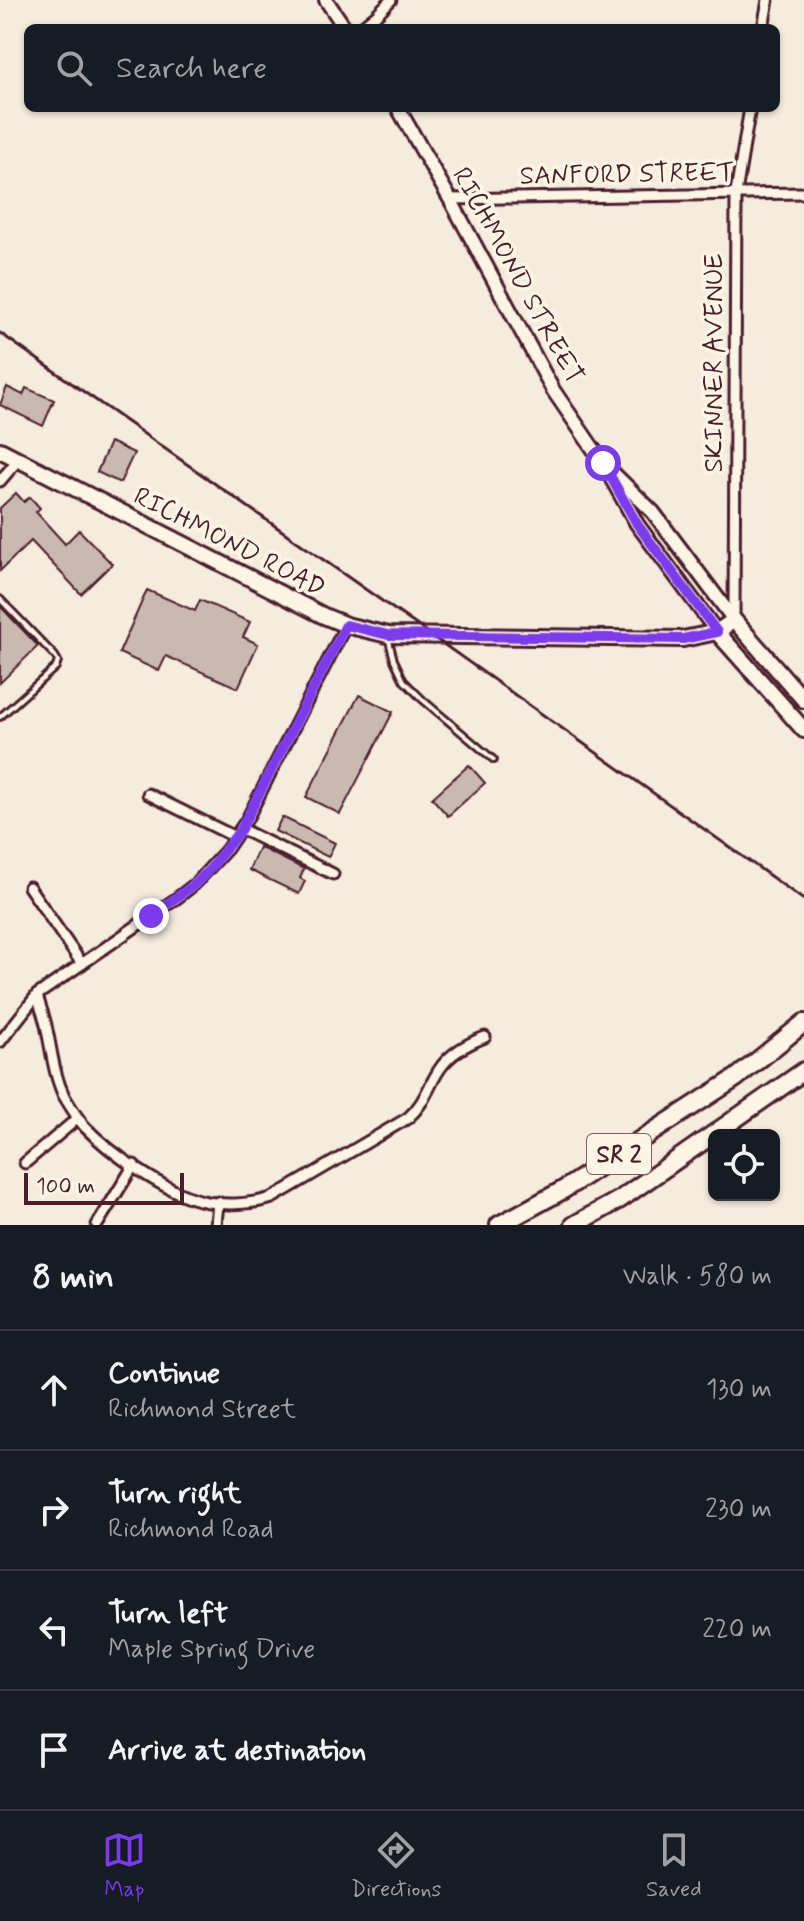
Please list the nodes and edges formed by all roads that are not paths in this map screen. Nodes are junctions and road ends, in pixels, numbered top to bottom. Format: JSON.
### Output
{"nodes":[{"id":1,"x":326,"y":0,"type":"edge"},
{"id":2,"x":391,"y":0,"type":"edge"},
{"id":3,"x":768,"y":0,"type":"edge"},
{"id":4,"x":342,"y":24,"type":"edge"},
{"id":5,"x":365,"y":24,"type":"edge"},
{"id":6,"x":764,"y":24,"type":"edge"},
{"id":7,"x":400,"y":112,"type":"edge"},
{"id":8,"x":749,"y":112,"type":"edge"},
{"id":9,"x":736,"y":193,"type":"junction"},
{"id":10,"x":804,"y":193,"type":"edge"},
{"id":11,"x":450,"y":199,"type":"junction"},
{"id":12,"x":0,"y":450,"type":"edge"},
{"id":13,"x":18,"y":460,"type":"junction"},
{"id":14,"x":603,"y":463,"type":"junction"},
{"id":15,"x":0,"y":481,"type":"edge"},
{"id":16,"x":0,"y":599,"type":"edge"},
{"id":17,"x":734,"y":620,"type":"junction"},
{"id":18,"x":346,"y":625,"type":"junction"},
{"id":19,"x":717,"y":632,"type":"junction"},
{"id":20,"x":388,"y":635,"type":"junction"},
{"id":21,"x":804,"y":700,"type":"edge"},
{"id":22,"x":0,"y":717,"type":"edge"},
{"id":23,"x":804,"y":730,"type":"edge"},
{"id":24,"x":494,"y":760,"type":"dead end"},
{"id":25,"x":148,"y":794,"type":"dead end"},
{"id":26,"x":238,"y":833,"type":"junction"},
{"id":27,"x":333,"y":874,"type":"dead end"},
{"id":28,"x":29,"y":887,"type":"dead end"},
{"id":29,"x":82,"y":964,"type":"junction"},
{"id":30,"x":37,"y":995,"type":"junction"},
{"id":31,"x":804,"y":1023,"type":"edge"},
{"id":32,"x":485,"y":1037,"type":"dead end"},
{"id":33,"x":0,"y":1042,"type":"edge"},
{"id":34,"x":804,"y":1071,"type":"edge"},
{"id":35,"x":78,"y":1118,"type":"junction"},
{"id":36,"x":25,"y":1163,"type":"dead end"},
{"id":37,"x":134,"y":1165,"type":"junction"},
{"id":38,"x":218,"y":1202,"type":"junction"},
{"id":39,"x":97,"y":1225,"type":"edge"},
{"id":40,"x":216,"y":1225,"type":"edge"},
{"id":41,"x":499,"y":1225,"type":"edge"},
{"id":42,"x":574,"y":1225,"type":"edge"}],
"edges":[{"from":1,"to":4,"type":"main road"},
{"from":2,"to":5,"type":"street"},
{"from":3,"to":6,"type":"street"},
{"from":7,"to":11,"type":"main road","name":"RICHMOND STREET"},
{"from":8,"to":9,"type":"street","name":"SKINNER AVENUE"},
{"from":9,"to":10,"type":"street","name":"SANFORD STREET"},
{"from":9,"to":11,"type":"street","name":"SANFORD STREET"},
{"from":9,"to":17,"type":"street","name":"SKINNER AVENUE"},
{"from":11,"to":14,"type":"main road","name":"RICHMOND STREET"},
{"from":12,"to":13,"type":"main road","name":"RICHMOND ROAD"},
{"from":13,"to":15,"type":"street"},
{"from":13,"to":18,"type":"main road","name":"RICHMOND ROAD"},
{"from":14,"to":17,"type":"main road","name":"RICHMOND STREET"},
{"from":14,"to":19,"type":"main road","name":"RICHMOND STREET"},
{"from":16,"to":22,"type":"lane"},
{"from":17,"to":19,"type":"main road","name":"RICHMOND ROAD"},
{"from":17,"to":21,"type":"main road","name":"RICHMOND STREET"},
{"from":18,"to":20,"type":"main road","name":"RICHMOND ROAD"},
{"from":18,"to":26,"type":"street"},
{"from":19,"to":20,"type":"main road","name":"RICHMOND ROAD"},
{"from":19,"to":23,"type":"main road","name":"RICHMOND STREET"},
{"from":20,"to":24,"type":"lane"},
{"from":25,"to":26,"type":"street"},
{"from":26,"to":27,"type":"street"},
{"from":26,"to":29,"type":"street"},
{"from":28,"to":29,"type":"street"},
{"from":29,"to":30,"type":"street"},
{"from":30,"to":33,"type":"street"},
{"from":30,"to":35,"type":"street"},
{"from":31,"to":41,"type":"highway","number":"SR 2"},
{"from":32,"to":38,"type":"street"},
{"from":34,"to":42,"type":"highway","number":"SR 2"},
{"from":35,"to":36,"type":"street"},
{"from":35,"to":37,"type":"street"},
{"from":37,"to":38,"type":"street"},
{"from":37,"to":39,"type":"street"},
{"from":38,"to":40,"type":"street"}]}
